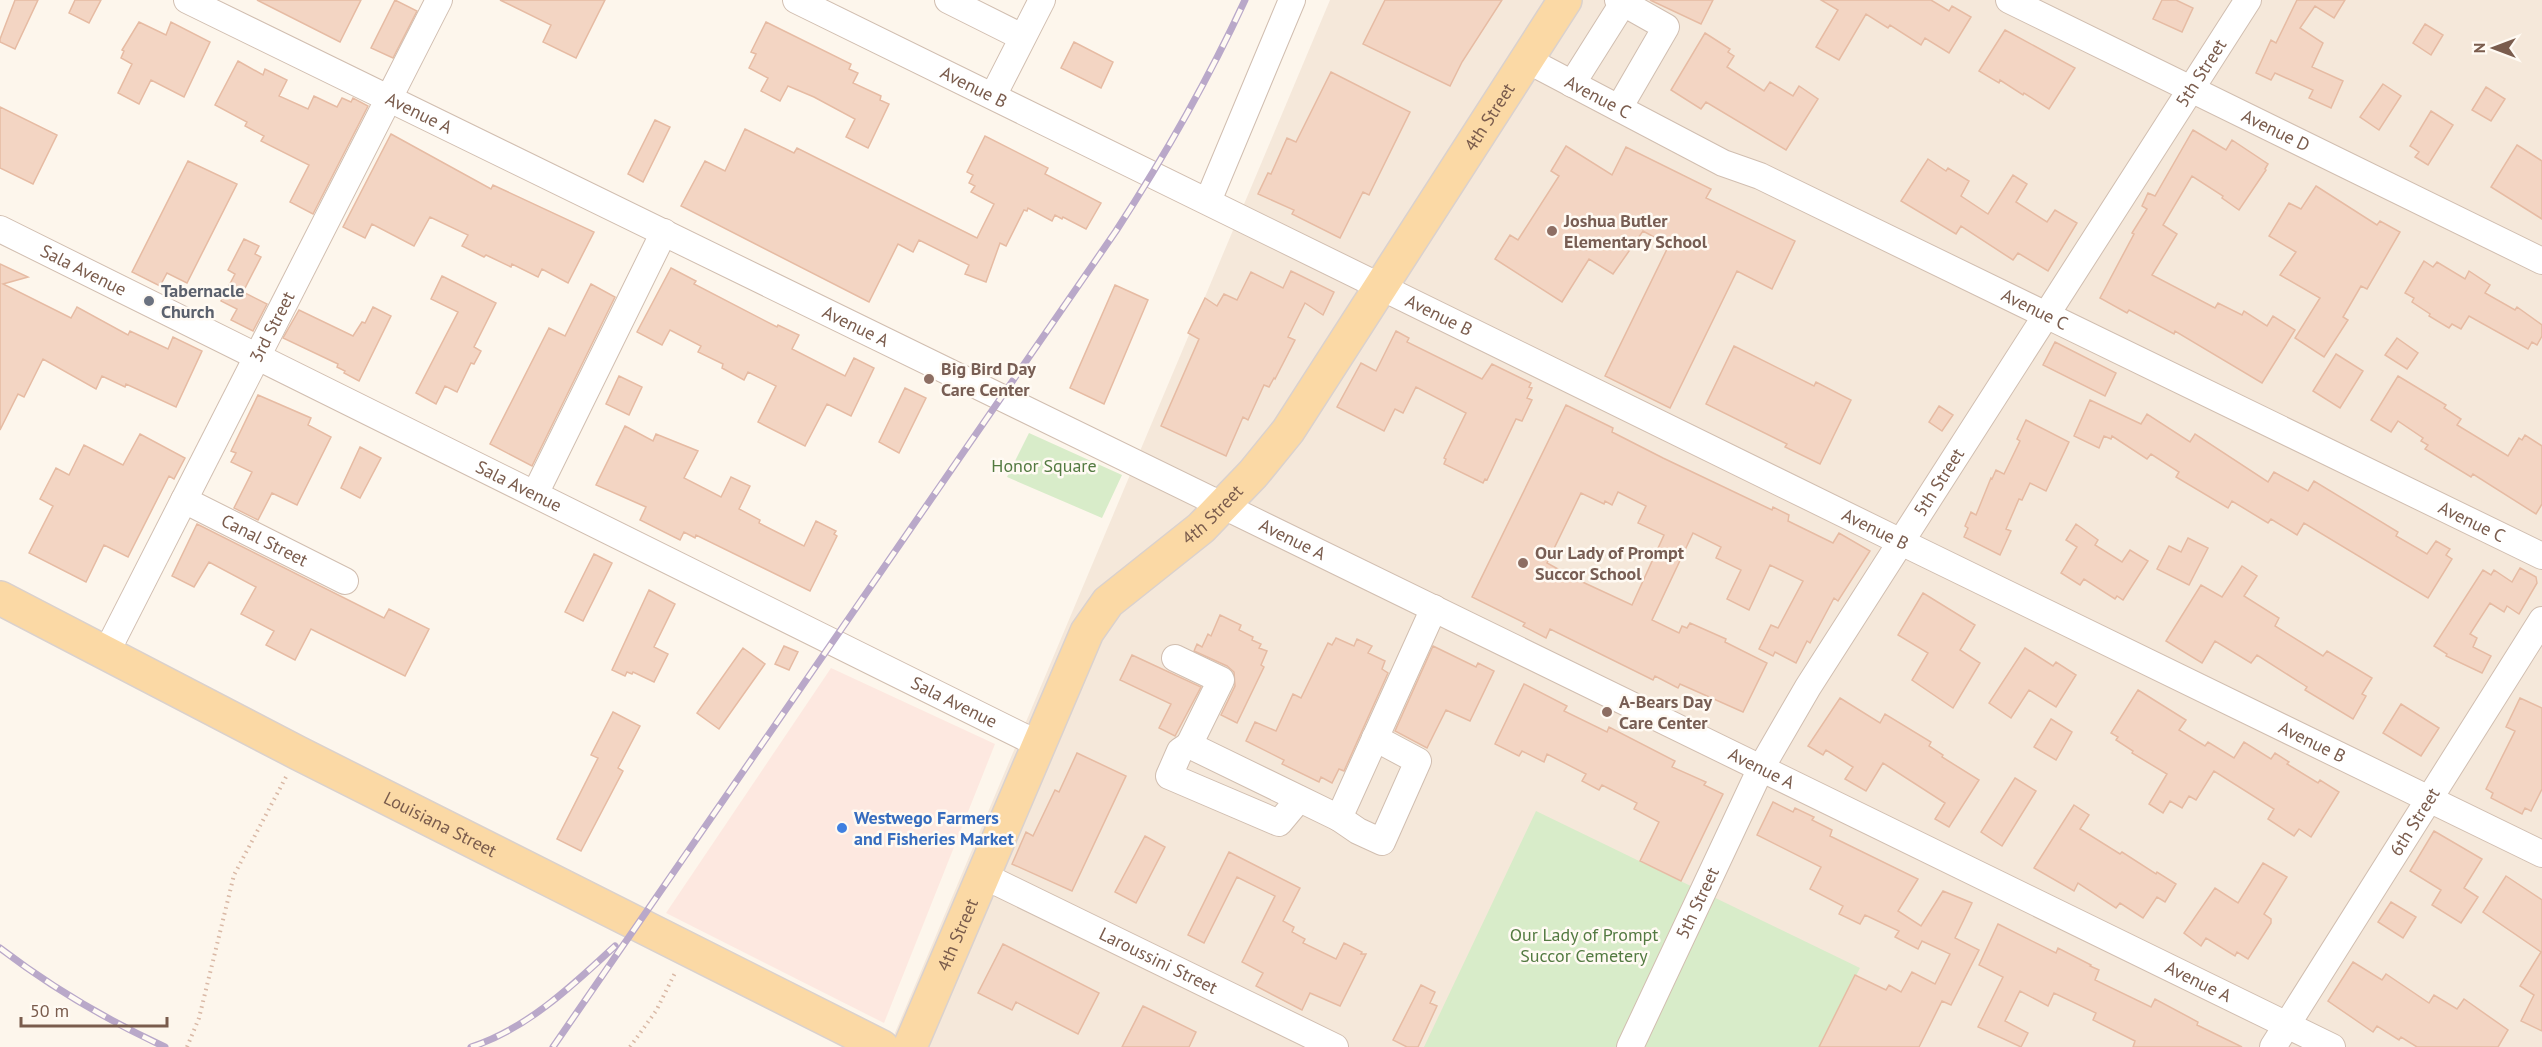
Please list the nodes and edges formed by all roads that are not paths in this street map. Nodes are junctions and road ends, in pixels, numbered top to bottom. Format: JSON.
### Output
{"nodes":[{"id":1,"x":187,"y":0,"type":"edge"},
{"id":2,"x":439,"y":0,"type":"edge"},
{"id":3,"x":796,"y":0,"type":"edge"},
{"id":4,"x":948,"y":0,"type":"edge"},
{"id":5,"x":1042,"y":0,"type":"edge"},
{"id":6,"x":1292,"y":0,"type":"edge"},
{"id":7,"x":1565,"y":0,"type":"edge"},
{"id":8,"x":2009,"y":0,"type":"edge"},
{"id":9,"x":2248,"y":0,"type":"edge"},
{"id":10,"x":1621,"y":2,"type":"edge"},
{"id":11,"x":1022,"y":37,"type":"junction"},
{"id":12,"x":1527,"y":60,"type":"junction"},
{"id":13,"x":1572,"y":84,"type":"junction"},
{"id":14,"x":2191,"y":91,"type":"junction"},
{"id":15,"x":993,"y":96,"type":"junction"},
{"id":16,"x":391,"y":98,"type":"junction"},
{"id":17,"x":1619,"y":108,"type":"junction"},
{"id":18,"x":1208,"y":201,"type":"junction"},
{"id":19,"x":0,"y":229,"type":"edge"},
{"id":20,"x":664,"y":232,"type":"junction"},
{"id":21,"x":2542,"y":261,"type":"edge"},
{"id":22,"x":1381,"y":287,"type":"junction"},
{"id":23,"x":2046,"y":314,"type":"junction"},
{"id":24,"x":258,"y":358,"type":"junction"},
{"id":25,"x":535,"y":494,"type":"junction"},
{"id":26,"x":184,"y":500,"type":"junction"},
{"id":27,"x":1223,"y":505,"type":"junction"},
{"id":28,"x":1900,"y":542,"type":"junction"},
{"id":29,"x":2542,"y":556,"type":"edge"},
{"id":30,"x":345,"y":580,"type":"dead end"},
{"id":31,"x":0,"y":598,"type":"edge"},
{"id":32,"x":1434,"y":608,"type":"junction"},
{"id":33,"x":2542,"y":620,"type":"edge"},
{"id":34,"x":105,"y":653,"type":"junction"},
{"id":35,"x":1175,"y":657,"type":"dead end"},
{"id":36,"x":1375,"y":738,"type":"junction"},
{"id":37,"x":1038,"y":744,"type":"junction"},
{"id":38,"x":1189,"y":745,"type":"junction"},
{"id":39,"x":1761,"y":768,"type":"junction"},
{"id":40,"x":2429,"y":798,"type":"junction"},
{"id":41,"x":1299,"y":799,"type":"junction"},
{"id":42,"x":1339,"y":818,"type":"junction"},
{"id":43,"x":2542,"y":854,"type":"edge"},
{"id":44,"x":982,"y":875,"type":"junction"},
{"id":45,"x":2287,"y":1025,"type":"junction"},
{"id":46,"x":882,"y":1047,"type":"edge"},
{"id":47,"x":910,"y":1047,"type":"edge"},
{"id":48,"x":1335,"y":1047,"type":"edge"},
{"id":49,"x":1630,"y":1047,"type":"edge"},
{"id":50,"x":2272,"y":1047,"type":"edge"},
{"id":51,"x":2332,"y":1047,"type":"edge"}],
"edges":[{"from":1,"to":16,"type":"street","name":"Avenue A"},
{"from":2,"to":16,"type":"street","name":"3rd Street"},
{"from":3,"to":15,"type":"street","name":"Avenue B"},
{"from":4,"to":11,"type":"street"},
{"from":5,"to":11,"type":"street"},
{"from":6,"to":18,"type":"street"},
{"from":7,"to":12,"type":"main road","name":"4th Street"},
{"from":8,"to":14,"type":"street","name":"Avenue D"},
{"from":9,"to":14,"type":"street","name":"5th Street"},
{"from":10,"to":13,"type":"street"},
{"from":10,"to":17,"type":"street"},
{"from":11,"to":15,"type":"street"},
{"from":12,"to":13,"type":"street","name":"Avenue C"},
{"from":12,"to":22,"type":"main road","name":"4th Street"},
{"from":13,"to":17,"type":"street","name":"Avenue C"},
{"from":14,"to":21,"type":"street","name":"Avenue D"},
{"from":14,"to":23,"type":"street","name":"5th Street"},
{"from":15,"to":18,"type":"street","name":"Avenue B"},
{"from":16,"to":20,"type":"street","name":"Avenue A"},
{"from":16,"to":24,"type":"street","name":"3rd Street"},
{"from":17,"to":23,"type":"street","name":"Avenue C"},
{"from":18,"to":22,"type":"street","name":"Avenue B"},
{"from":19,"to":24,"type":"street","name":"Sala Avenue"},
{"from":20,"to":25,"type":"street"},
{"from":20,"to":27,"type":"street","name":"Avenue A"},
{"from":22,"to":27,"type":"main road","name":"4th Street"},
{"from":22,"to":28,"type":"street","name":"Avenue B"},
{"from":23,"to":28,"type":"street","name":"5th Street"},
{"from":23,"to":29,"type":"street","name":"Avenue C"},
{"from":24,"to":25,"type":"street","name":"Sala Avenue"},
{"from":24,"to":26,"type":"street","name":"3rd Street"},
{"from":25,"to":37,"type":"street","name":"Sala Avenue"},
{"from":26,"to":30,"type":"street","name":"Canal Street"},
{"from":26,"to":34,"type":"street","name":"3rd Street"},
{"from":27,"to":32,"type":"street","name":"Avenue A"},
{"from":27,"to":37,"type":"main road","name":"4th Street"},
{"from":28,"to":39,"type":"street","name":"5th Street"},
{"from":28,"to":40,"type":"street","name":"Avenue B"},
{"from":31,"to":34,"type":"main road","name":"Louisiana Street"},
{"from":32,"to":36,"type":"street"},
{"from":32,"to":39,"type":"street","name":"Avenue A"},
{"from":33,"to":40,"type":"street","name":"6th Street"},
{"from":34,"to":46,"type":"main road","name":"Louisiana Street"},
{"from":35,"to":38,"type":"street"},
{"from":36,"to":42,"type":"street"},
{"from":36,"to":42,"type":"street"},
{"from":37,"to":44,"type":"main road","name":"4th Street"},
{"from":38,"to":41,"type":"street"},
{"from":38,"to":41,"type":"street"},
{"from":39,"to":45,"type":"street","name":"Avenue A"},
{"from":39,"to":49,"type":"street","name":"5th Street"},
{"from":40,"to":43,"type":"street","name":"Avenue B"},
{"from":40,"to":45,"type":"street","name":"6th Street"},
{"from":41,"to":42,"type":"street"},
{"from":44,"to":47,"type":"main road","name":"4th Street"},
{"from":44,"to":48,"type":"street","name":"Laroussini Street"},
{"from":45,"to":50,"type":"street","name":"6th Street"},
{"from":45,"to":51,"type":"street","name":"Avenue A"}]}
